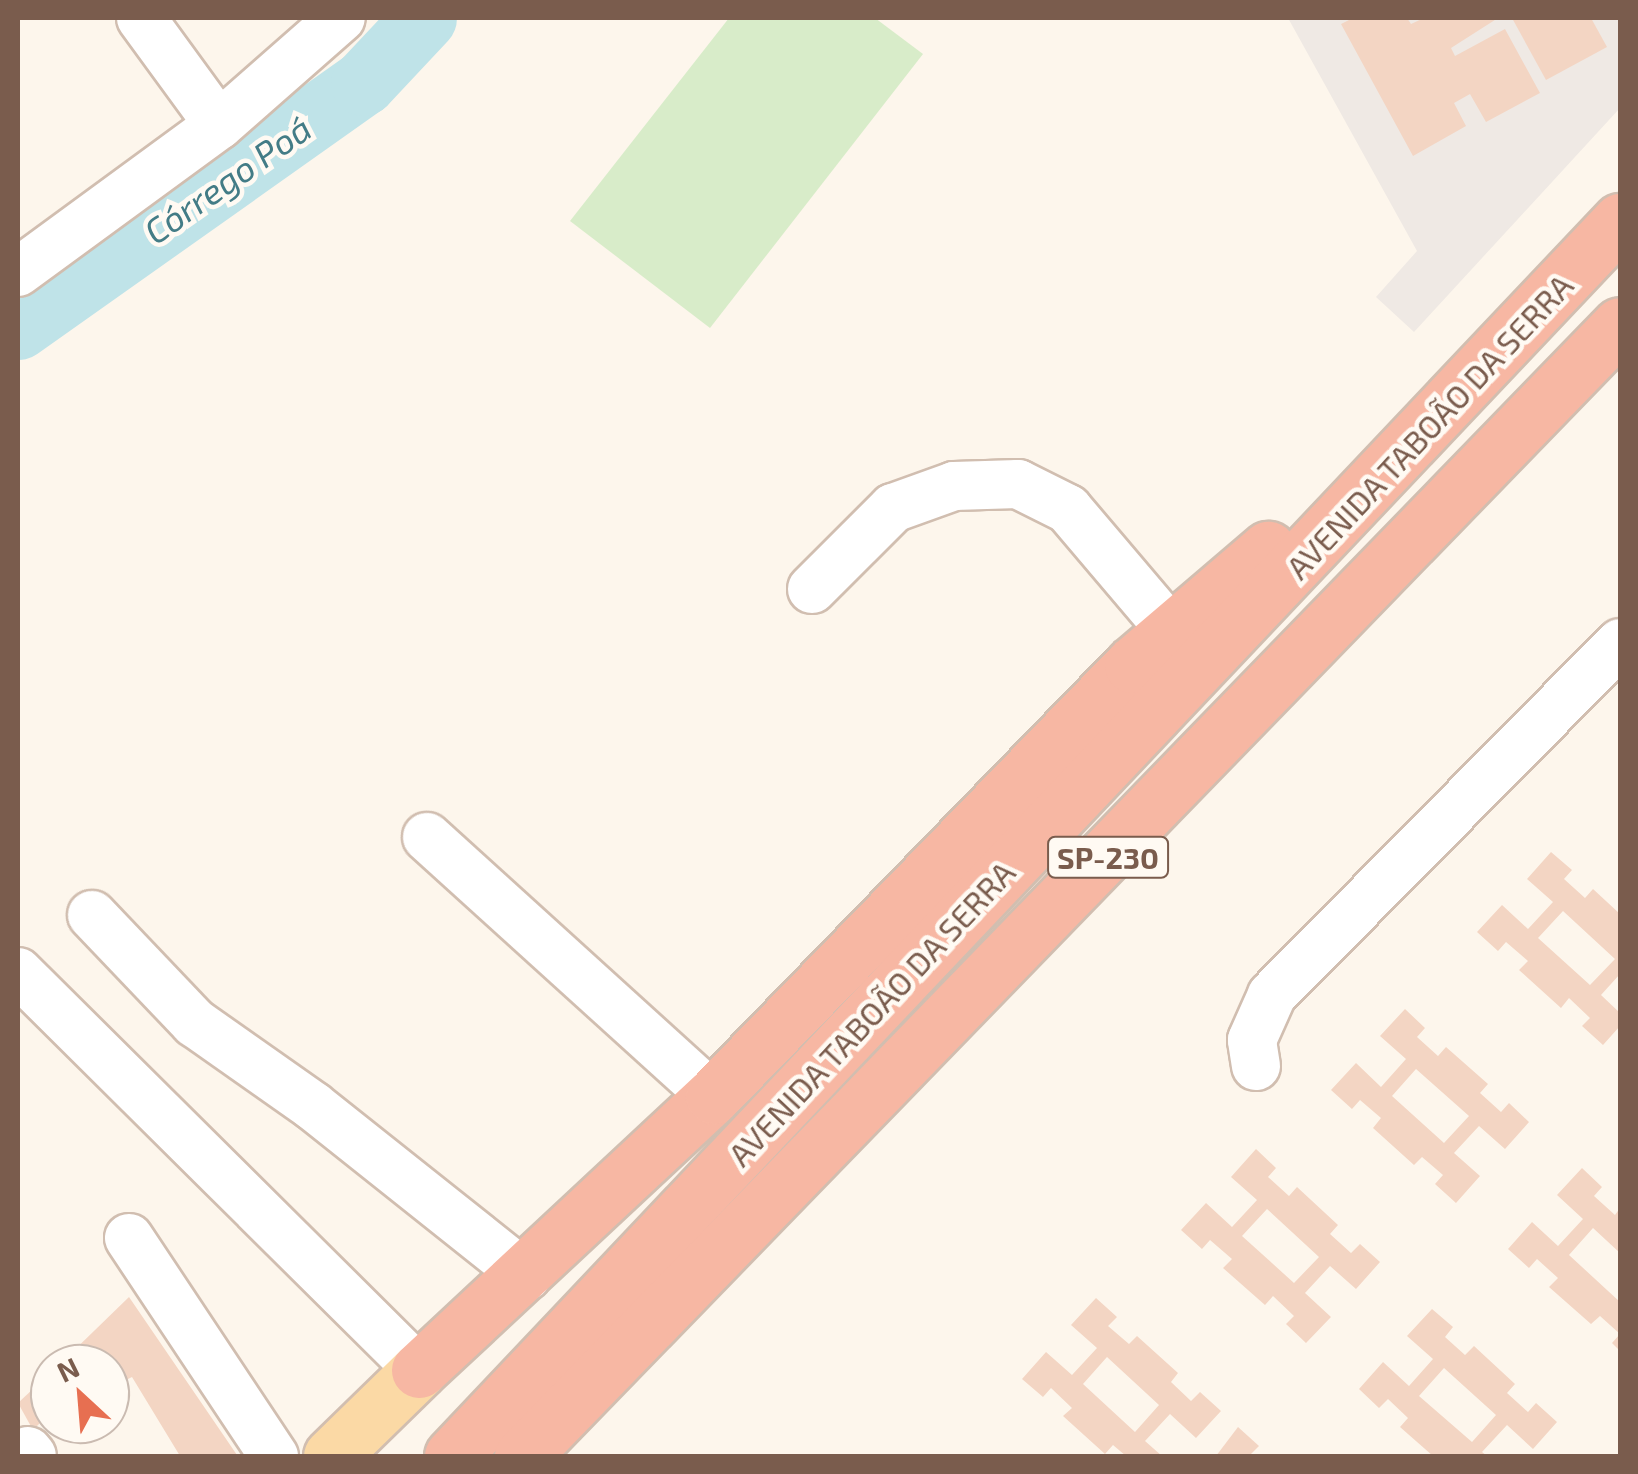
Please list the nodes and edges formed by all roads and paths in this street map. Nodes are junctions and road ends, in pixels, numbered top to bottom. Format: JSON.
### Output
{"nodes":[{"id":1,"x":141,"y":18,"type":"edge"},
{"id":2,"x":341,"y":18,"type":"edge"},
{"id":3,"x":218,"y":126,"type":"junction"},
{"id":4,"x":1620,"y":221,"type":"edge"},
{"id":5,"x":18,"y":272,"type":"edge"},
{"id":6,"x":1620,"y":325,"type":"edge"},
{"id":7,"x":1468,"y":388,"type":"junction"},
{"id":8,"x":812,"y":589,"type":"dead end"},
{"id":9,"x":1173,"y":633,"type":"junction"},
{"id":10,"x":1620,"y":642,"type":"edge"},
{"id":11,"x":427,"y":837,"type":"dead end"},
{"id":12,"x":92,"y":915,"type":"dead end"},
{"id":13,"x":18,"y":972,"type":"edge"},
{"id":14,"x":1256,"y":1066,"type":"dead end"},
{"id":15,"x":713,"y":1096,"type":"junction"},
{"id":16,"x":129,"y":1238,"type":"dead end"},
{"id":17,"x":527,"y":1276,"type":"junction"},
{"id":18,"x":418,"y":1370,"type":"junction"},
{"id":19,"x":591,"y":1384,"type":"junction"},
{"id":20,"x":452,"y":1453,"type":"edge"},
{"id":21,"x":274,"y":1456,"type":"edge"},
{"id":22,"x":332,"y":1456,"type":"edge"},
{"id":23,"x":522,"y":1456,"type":"edge"},
{"id":24,"x":543,"y":1456,"type":"edge"}],
"edges":[{"from":1,"to":3,"type":"street"},
{"from":2,"to":3,"type":"street"},
{"from":3,"to":5,"type":"street"},
{"from":4,"to":7,"type":"highway","name":"AVENIDA TABOÃO DA SERRA","number":"SP-230"},
{"from":6,"to":19,"type":"highway","name":"AVENIDA TABOÃO DA SERRA","number":"SP-230"},
{"from":7,"to":9,"type":"highway"},
{"from":7,"to":20,"type":"highway","name":"AVENIDA TABOÃO DA SERRA","number":"SP-230"},
{"from":8,"to":9,"type":"street"},
{"from":9,"to":15,"type":"highway"},
{"from":10,"to":14,"type":"street"},
{"from":11,"to":15,"type":"street"},
{"from":12,"to":17,"type":"street"},
{"from":13,"to":18,"type":"street"},
{"from":15,"to":17,"type":"highway"},
{"from":16,"to":21,"type":"street"},
{"from":17,"to":18,"type":"highway"},
{"from":18,"to":22,"type":"main road"},
{"from":19,"to":23,"type":"highway","name":"AVENIDA TABOÃO DA SERRA","number":"SP-230"},
{"from":19,"to":24,"type":"highway"}]}
